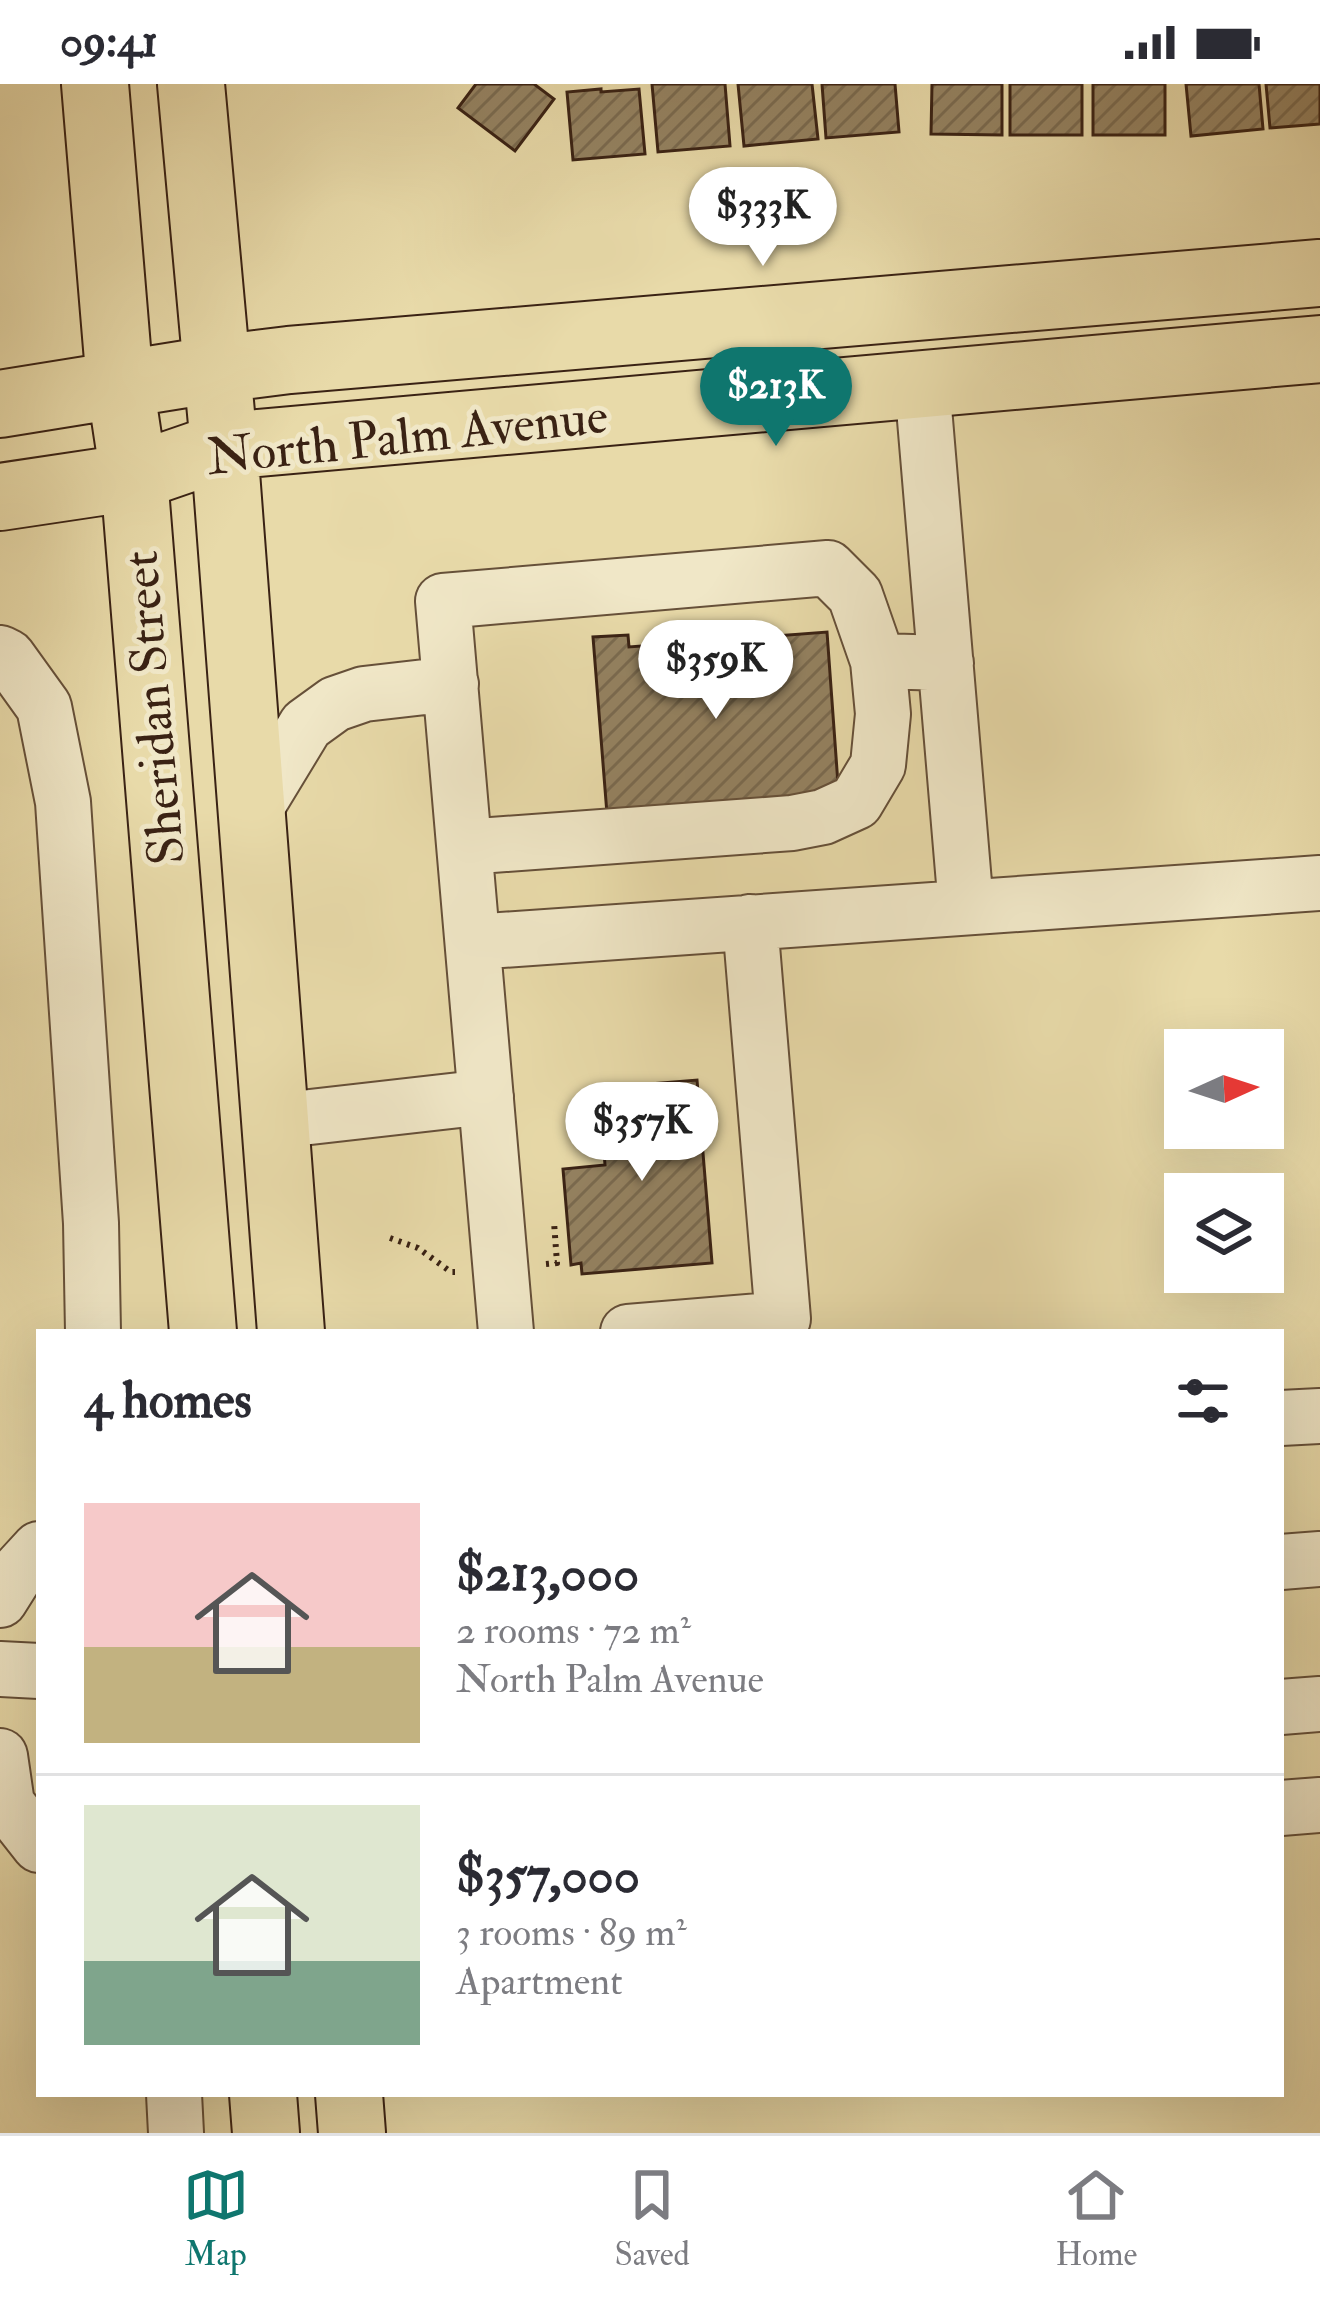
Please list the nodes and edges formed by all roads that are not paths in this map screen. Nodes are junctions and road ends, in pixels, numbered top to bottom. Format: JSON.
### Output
{"nodes":[{"id":1,"x":95,"y":84,"type":"edge"},
{"id":2,"x":191,"y":84,"type":"edge"},
{"id":3,"x":1320,"y":273,"type":"edge"},
{"id":4,"x":1320,"y":350,"type":"edge"},
{"id":5,"x":217,"y":369,"type":"junction"},
{"id":6,"x":120,"y":384,"type":"junction"},
{"id":7,"x":922,"y":385,"type":"junction"},
{"id":8,"x":0,"y":404,"type":"edge"},
{"id":9,"x":224,"y":446,"type":"junction"},
{"id":10,"x":134,"y":477,"type":"junction"},
{"id":11,"x":0,"y":496,"type":"edge"},
{"id":12,"x":0,"y":653,"type":"edge"},
{"id":13,"x":878,"y":662,"type":"junction"},
{"id":14,"x":946,"y":663,"type":"junction"},
{"id":15,"x":451,"y":684,"type":"junction"},
{"id":16,"x":252,"y":814,"type":"junction"},
{"id":17,"x":465,"y":847,"type":"junction"},
{"id":18,"x":1320,"y":883,"type":"edge"},
{"id":19,"x":966,"y":907,"type":"junction"},
{"id":20,"x":750,"y":922,"type":"junction"},
{"id":21,"x":472,"y":942,"type":"junction"},
{"id":22,"x":486,"y":1097,"type":"junction"},
{"id":23,"x":275,"y":1121,"type":"junction"},
{"id":24,"x":93,"y":1329,"type":"edge"},
{"id":25,"x":203,"y":1329,"type":"edge"},
{"id":26,"x":291,"y":1329,"type":"edge"},
{"id":27,"x":506,"y":1329,"type":"edge"},
{"id":28,"x":664,"y":1329,"type":"edge"},
{"id":29,"x":1320,"y":1416,"type":"edge"},
{"id":30,"x":1284,"y":1418,"type":"edge"},
{"id":31,"x":36,"y":1553,"type":"edge"},
{"id":32,"x":1320,"y":1559,"type":"edge"},
{"id":33,"x":1284,"y":1562,"type":"edge"},
{"id":34,"x":0,"y":1600,"type":"edge"},
{"id":35,"x":0,"y":1669,"type":"edge"},
{"id":36,"x":36,"y":1671,"type":"edge"},
{"id":37,"x":1320,"y":1704,"type":"edge"},
{"id":38,"x":1284,"y":1707,"type":"edge"},
{"id":39,"x":0,"y":1734,"type":"edge"},
{"id":40,"x":36,"y":1742,"type":"edge"},
{"id":41,"x":0,"y":1756,"type":"edge"},
{"id":42,"x":1320,"y":1804,"type":"edge"},
{"id":43,"x":1284,"y":1808,"type":"edge"},
{"id":44,"x":36,"y":1841,"type":"edge"},
{"id":45,"x":174,"y":2097,"type":"edge"},
{"id":46,"x":263,"y":2097,"type":"edge"},
{"id":47,"x":349,"y":2097,"type":"edge"},
{"id":48,"x":176,"y":2133,"type":"edge"},
{"id":49,"x":266,"y":2133,"type":"edge"},
{"id":50,"x":352,"y":2133,"type":"edge"}],
"edges":[{"from":1,"to":6,"type":"main road","name":"Sheridan Street"},
{"from":2,"to":5,"type":"main road","name":"Sheridan Street"},
{"from":3,"to":5,"type":"main road","name":"North Palm Avenue"},
{"from":4,"to":7,"type":"main road","name":"North Palm Avenue"},
{"from":5,"to":6,"type":"main road","name":"North Palm Avenue"},
{"from":5,"to":9,"type":"main road","name":"Sheridan Street"},
{"from":6,"to":8,"type":"main road","name":"North Palm Avenue"},
{"from":6,"to":10,"type":"main road","name":"Sheridan Street"},
{"from":7,"to":9,"type":"main road","name":"North Palm Avenue"},
{"from":7,"to":14,"type":"lane"},
{"from":9,"to":10,"type":"main road","name":"North Palm Avenue"},
{"from":9,"to":16,"type":"main road","name":"Sheridan Street"},
{"from":10,"to":11,"type":"main road","name":"North Palm Avenue"},
{"from":10,"to":25,"type":"main road","name":"Sheridan Street"},
{"from":12,"to":24,"type":"lane"},
{"from":13,"to":14,"type":"lane"},
{"from":13,"to":15,"type":"lane"},
{"from":13,"to":17,"type":"lane"},
{"from":14,"to":19,"type":"lane"},
{"from":15,"to":16,"type":"lane"},
{"from":15,"to":17,"type":"lane"},
{"from":16,"to":23,"type":"main road","name":"Sheridan Street"},
{"from":17,"to":21,"type":"lane"},
{"from":18,"to":19,"type":"lane"},
{"from":19,"to":20,"type":"lane"},
{"from":20,"to":21,"type":"lane"},
{"from":20,"to":28,"type":"lane"},
{"from":21,"to":22,"type":"lane"},
{"from":22,"to":23,"type":"lane"},
{"from":22,"to":27,"type":"lane"},
{"from":23,"to":26,"type":"main road","name":"Sheridan Street"},
{"from":29,"to":30,"type":"lane"},
{"from":31,"to":34,"type":"lane"},
{"from":32,"to":33,"type":"lane"},
{"from":35,"to":36,"type":"lane"},
{"from":37,"to":38,"type":"lane"},
{"from":39,"to":40,"type":"lane"},
{"from":41,"to":44,"type":"lane"},
{"from":42,"to":43,"type":"lane"},
{"from":45,"to":48,"type":"lane"},
{"from":46,"to":49,"type":"main road"},
{"from":47,"to":50,"type":"main road"}]}
